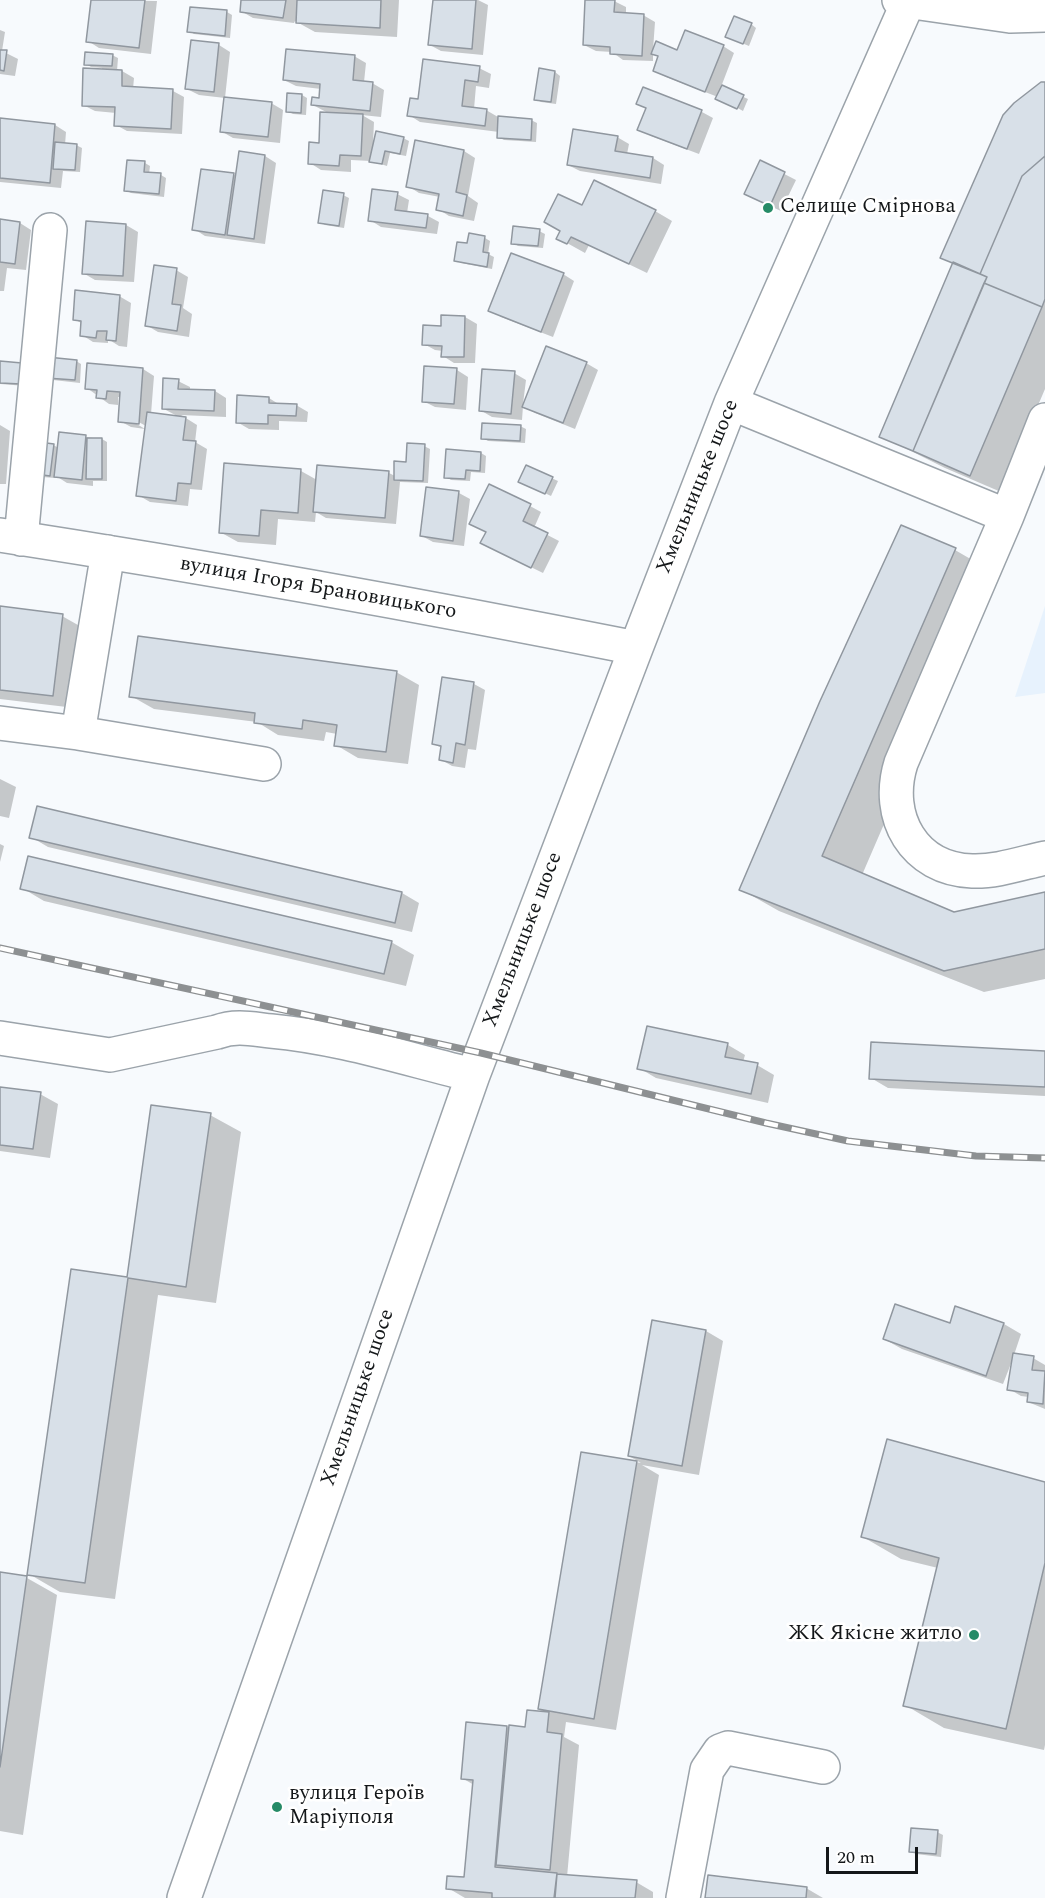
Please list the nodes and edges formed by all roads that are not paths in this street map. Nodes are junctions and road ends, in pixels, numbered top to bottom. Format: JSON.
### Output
{"nodes":[{"id":1,"x":905,"y":0,"type":"edge"},
{"id":2,"x":1045,"y":15,"type":"edge"},
{"id":3,"x":50,"y":230,"type":"dead end"},
{"id":4,"x":732,"y":403,"type":"junction"},
{"id":5,"x":1045,"y":420,"type":"edge"},
{"id":6,"x":1007,"y":516,"type":"junction"},
{"id":7,"x":10,"y":537,"type":"edge"},
{"id":8,"x":108,"y":552,"type":"junction"},
{"id":9,"x":636,"y":648,"type":"junction"},
{"id":10,"x":0,"y":723,"type":"edge"},
{"id":11,"x":78,"y":733,"type":"junction"},
{"id":12,"x":264,"y":764,"type":"dead end"},
{"id":13,"x":1045,"y":858,"type":"edge"},
{"id":14,"x":0,"y":1038,"type":"edge"},
{"id":15,"x":472,"y":1076,"type":"junction"},
{"id":16,"x":823,"y":1767,"type":"dead end"},
{"id":17,"x":183,"y":1898,"type":"edge"},
{"id":18,"x":683,"y":1898,"type":"edge"}],
"edges":[{"from":1,"to":2,"type":"street"},
{"from":1,"to":4,"type":"street","name":"Хмельницьке шосе"},
{"from":3,"to":7,"type":"street"},
{"from":4,"to":6,"type":"street"},
{"from":4,"to":9,"type":"street","name":"Хмельницьке шосе"},
{"from":5,"to":6,"type":"street"},
{"from":6,"to":13,"type":"street"},
{"from":7,"to":8,"type":"street","name":"вулиця Ігоря Брановицького"},
{"from":8,"to":9,"type":"street","name":"вулиця Ігоря Брановицького"},
{"from":8,"to":11,"type":"street"},
{"from":9,"to":15,"type":"street","name":"Хмельницьке шосе"},
{"from":10,"to":11,"type":"street"},
{"from":11,"to":12,"type":"street"},
{"from":14,"to":15,"type":"street"},
{"from":15,"to":17,"type":"street","name":"Хмельницьке шосе"},
{"from":16,"to":18,"type":"street"}]}
